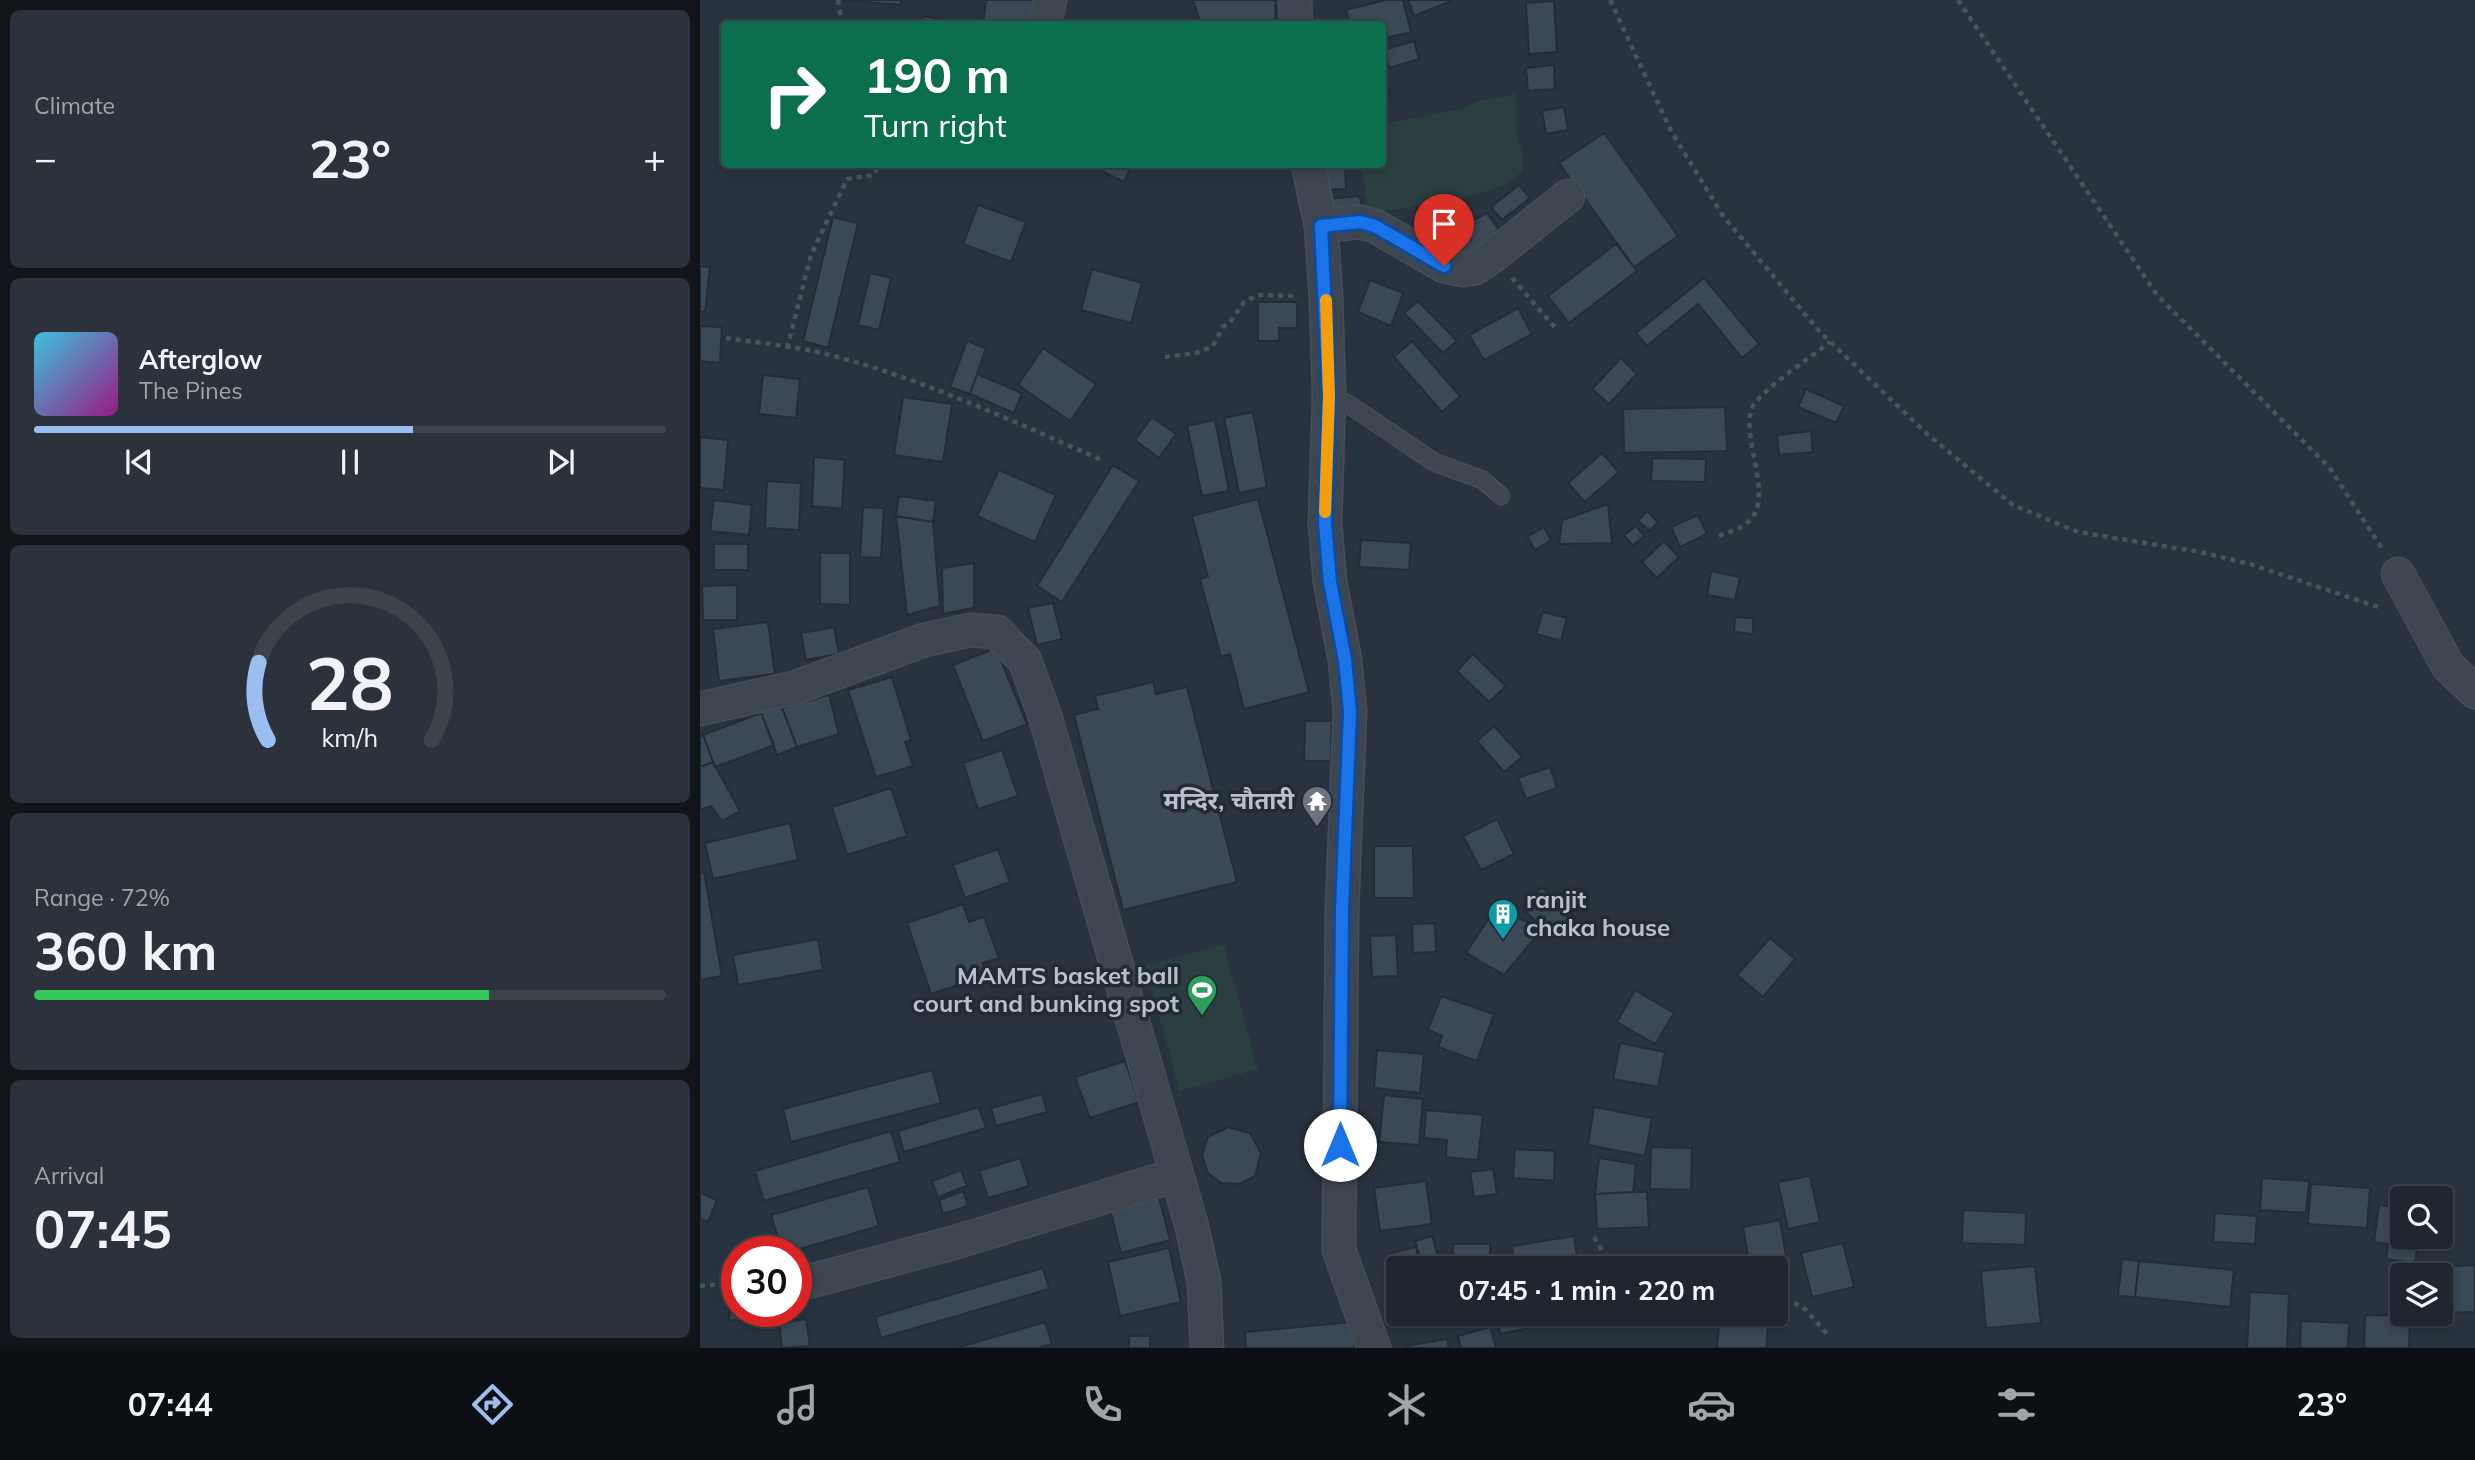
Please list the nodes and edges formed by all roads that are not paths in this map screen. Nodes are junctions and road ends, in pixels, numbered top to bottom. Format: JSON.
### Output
{"nodes":[{"id":1,"x":1050,"y":0,"type":"edge"},
{"id":2,"x":1295,"y":0,"type":"edge"},
{"id":3,"x":1046,"y":21,"type":"edge"},
{"id":4,"x":1296,"y":21,"type":"edge"},
{"id":5,"x":1309,"y":168,"type":"edge"},
{"id":6,"x":1568,"y":196,"type":"dead end"},
{"id":7,"x":1321,"y":226,"type":"junction"},
{"id":8,"x":1329,"y":396,"type":"junction"},
{"id":9,"x":1501,"y":496,"type":"dead end"},
{"id":10,"x":2398,"y":574,"type":"road end"},
{"id":11,"x":2475,"y":692,"type":"edge"},
{"id":12,"x":700,"y":709,"type":"edge"},
{"id":13,"x":1176,"y":1175,"type":"junction"},
{"id":14,"x":812,"y":1281,"type":"edge"},
{"id":15,"x":1207,"y":1348,"type":"edge"},
{"id":16,"x":1374,"y":1348,"type":"edge"}],
"edges":[{"from":1,"to":3,"type":"street"},
{"from":2,"to":4,"type":"street"},
{"from":5,"to":7,"type":"street"},
{"from":6,"to":7,"type":"street"},
{"from":7,"to":8,"type":"street"},
{"from":8,"to":9,"type":"lane"},
{"from":8,"to":16,"type":"street"},
{"from":10,"to":11,"type":"street"},
{"from":12,"to":13,"type":"street"},
{"from":13,"to":14,"type":"street"},
{"from":13,"to":15,"type":"street"}]}
